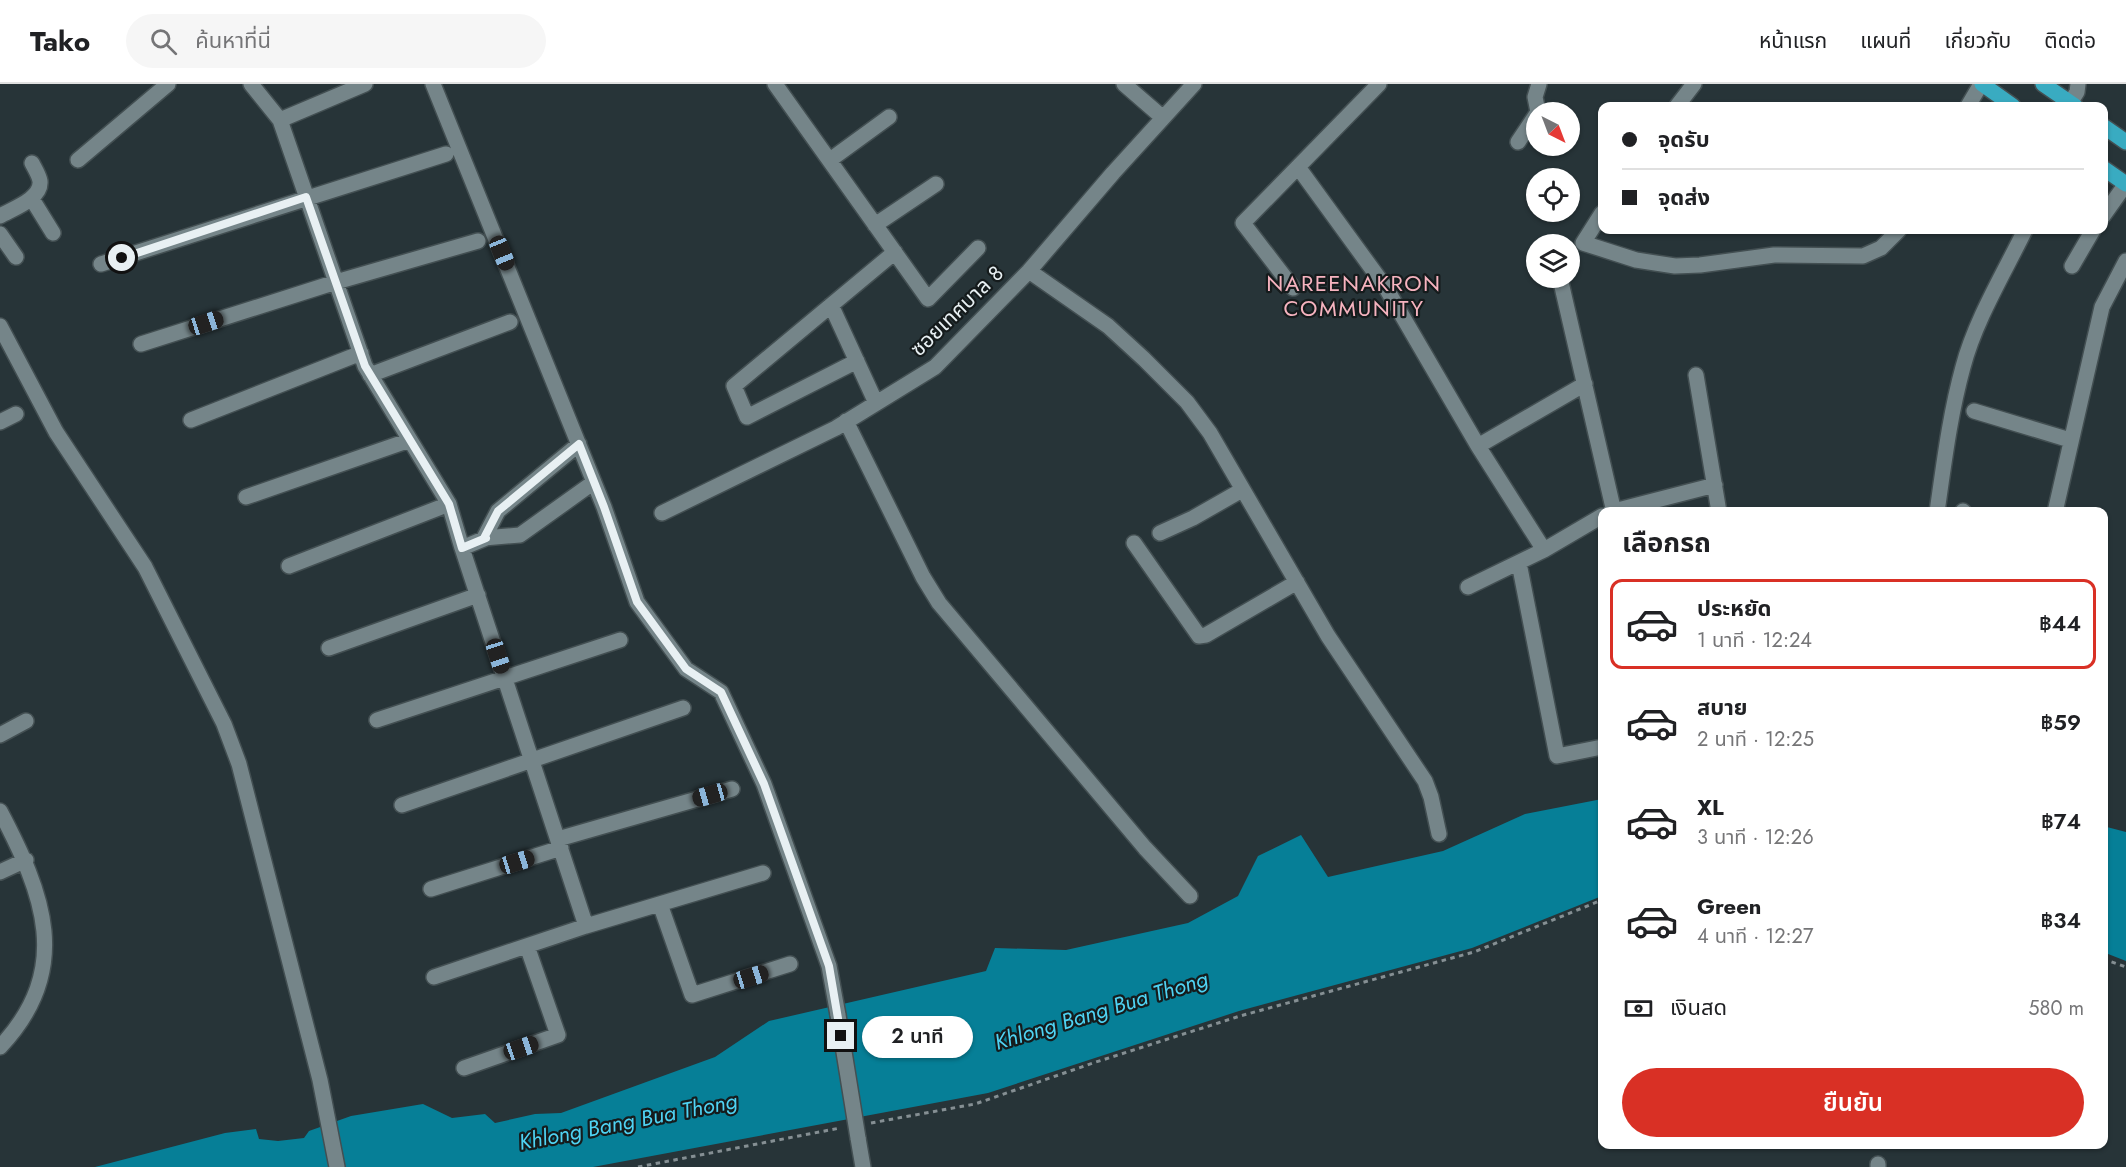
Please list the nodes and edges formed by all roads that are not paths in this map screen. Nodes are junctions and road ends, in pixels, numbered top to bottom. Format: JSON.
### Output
{"nodes":[{"id":1,"x":168,"y":84,"type":"edge"},
{"id":2,"x":251,"y":84,"type":"edge"},
{"id":3,"x":364,"y":84,"type":"edge"},
{"id":4,"x":433,"y":84,"type":"edge"},
{"id":5,"x":775,"y":84,"type":"edge"},
{"id":6,"x":1124,"y":84,"type":"edge"},
{"id":7,"x":1194,"y":84,"type":"edge"},
{"id":8,"x":1378,"y":84,"type":"edge"},
{"id":9,"x":1539,"y":84,"type":"edge"},
{"id":10,"x":1694,"y":84,"type":"edge"},
{"id":11,"x":1981,"y":84,"type":"edge"},
{"id":12,"x":2043,"y":84,"type":"edge"},
{"id":13,"x":2078,"y":84,"type":"edge"},
{"id":14,"x":1536,"y":102,"type":"edge"},
{"id":15,"x":1680,"y":102,"type":"edge"},
{"id":16,"x":1970,"y":102,"type":"edge"},
{"id":17,"x":2007,"y":102,"type":"edge"},
{"id":18,"x":2069,"y":102,"type":"edge"},
{"id":19,"x":2074,"y":102,"type":"edge"},
{"id":20,"x":889,"y":117,"type":"dead end"},
{"id":21,"x":1162,"y":117,"type":"junction"},
{"id":22,"x":280,"y":120,"type":"junction"},
{"id":23,"x":2108,"y":129,"type":"edge"},
{"id":24,"x":1526,"y":130,"type":"edge"},
{"id":25,"x":1518,"y":142,"type":"dead end"},
{"id":26,"x":2126,"y":142,"type":"edge"},
{"id":27,"x":446,"y":154,"type":"dead end"},
{"id":28,"x":78,"y":160,"type":"dead end"},
{"id":29,"x":830,"y":160,"type":"junction"},
{"id":30,"x":32,"y":163,"type":"dead end"},
{"id":31,"x":1298,"y":167,"type":"junction"},
{"id":32,"x":2108,"y":171,"type":"edge"},
{"id":33,"x":936,"y":184,"type":"dead end"},
{"id":34,"x":2126,"y":184,"type":"edge"},
{"id":35,"x":306,"y":197,"type":"junction"},
{"id":36,"x":32,"y":199,"type":"junction"},
{"id":37,"x":2108,"y":209,"type":"edge"},
{"id":38,"x":0,"y":216,"type":"edge"},
{"id":39,"x":1598,"y":219,"type":"edge"},
{"id":40,"x":875,"y":225,"type":"junction"},
{"id":41,"x":53,"y":233,"type":"dead end"},
{"id":42,"x":0,"y":234,"type":"edge"},
{"id":43,"x":1895,"y":234,"type":"edge"},
{"id":44,"x":2023,"y":234,"type":"edge"},
{"id":45,"x":2090,"y":234,"type":"edge"},
{"id":46,"x":478,"y":241,"type":"dead end"},
{"id":47,"x":978,"y":248,"type":"dead end"},
{"id":48,"x":895,"y":252,"type":"junction"},
{"id":49,"x":16,"y":257,"type":"dead end"},
{"id":50,"x":2126,"y":261,"type":"edge"},
{"id":51,"x":101,"y":264,"type":"dead end"},
{"id":52,"x":2072,"y":266,"type":"dead end"},
{"id":53,"x":1029,"y":271,"type":"junction"},
{"id":54,"x":336,"y":282,"type":"junction"},
{"id":55,"x":1293,"y":288,"type":"dead end"},
{"id":56,"x":1562,"y":288,"type":"edge"},
{"id":57,"x":831,"y":305,"type":"junction"},
{"id":58,"x":510,"y":322,"type":"dead end"},
{"id":59,"x":0,"y":326,"type":"edge"},
{"id":60,"x":141,"y":344,"type":"dead end"},
{"id":61,"x":361,"y":353,"type":"junction"},
{"id":62,"x":857,"y":361,"type":"junction"},
{"id":63,"x":370,"y":375,"type":"junction"},
{"id":64,"x":1696,"y":375,"type":"dead end"},
{"id":65,"x":1585,"y":384,"type":"junction"},
{"id":66,"x":876,"y":403,"type":"junction"},
{"id":67,"x":1974,"y":411,"type":"dead end"},
{"id":68,"x":16,"y":414,"type":"dead end"},
{"id":69,"x":191,"y":420,"type":"dead end"},
{"id":70,"x":846,"y":421,"type":"junction"},
{"id":71,"x":0,"y":422,"type":"edge"},
{"id":72,"x":410,"y":440,"type":"junction"},
{"id":73,"x":2070,"y":440,"type":"junction"},
{"id":74,"x":579,"y":444,"type":"junction"},
{"id":75,"x":1478,"y":446,"type":"junction"},
{"id":76,"x":594,"y":482,"type":"junction"},
{"id":77,"x":1715,"y":485,"type":"junction"},
{"id":78,"x":1242,"y":490,"type":"junction"},
{"id":79,"x":246,"y":497,"type":"dead end"},
{"id":80,"x":449,"y":504,"type":"junction"},
{"id":81,"x":1609,"y":507,"type":"edge"},
{"id":82,"x":1629,"y":507,"type":"edge"},
{"id":83,"x":1718,"y":507,"type":"edge"},
{"id":84,"x":1938,"y":507,"type":"edge"},
{"id":85,"x":2056,"y":507,"type":"edge"},
{"id":86,"x":662,"y":513,"type":"dead end"},
{"id":87,"x":1598,"y":519,"type":"edge"},
{"id":88,"x":1160,"y":532,"type":"dead end"},
{"id":89,"x":486,"y":538,"type":"junction"},
{"id":90,"x":1134,"y":543,"type":"dead end"},
{"id":91,"x":462,"y":548,"type":"junction"},
{"id":92,"x":1544,"y":550,"type":"junction"},
{"id":93,"x":1519,"y":563,"type":"junction"},
{"id":94,"x":289,"y":566,"type":"dead end"},
{"id":95,"x":1297,"y":582,"type":"junction"},
{"id":96,"x":1468,"y":587,"type":"dead end"},
{"id":97,"x":478,"y":595,"type":"junction"},
{"id":98,"x":620,"y":640,"type":"dead end"},
{"id":99,"x":329,"y":648,"type":"dead end"},
{"id":100,"x":504,"y":676,"type":"junction"},
{"id":101,"x":683,"y":708,"type":"dead end"},
{"id":102,"x":377,"y":720,"type":"dead end"},
{"id":103,"x":26,"y":721,"type":"dead end"},
{"id":104,"x":0,"y":735,"type":"edge"},
{"id":105,"x":1598,"y":748,"type":"edge"},
{"id":106,"x":532,"y":761,"type":"junction"},
{"id":107,"x":732,"y":789,"type":"dead end"},
{"id":108,"x":402,"y":805,"type":"dead end"},
{"id":109,"x":0,"y":811,"type":"edge"},
{"id":110,"x":1438,"y":834,"type":"dead end"},
{"id":111,"x":559,"y":844,"type":"junction"},
{"id":112,"x":26,"y":860,"type":"junction"},
{"id":113,"x":0,"y":872,"type":"edge"},
{"id":114,"x":763,"y":873,"type":"dead end"},
{"id":115,"x":431,"y":889,"type":"dead end"},
{"id":116,"x":1190,"y":896,"type":"dead end"},
{"id":117,"x":660,"y":904,"type":"junction"},
{"id":118,"x":586,"y":926,"type":"junction"},
{"id":119,"x":527,"y":946,"type":"junction"},
{"id":120,"x":790,"y":964,"type":"dead end"},
{"id":121,"x":434,"y":977,"type":"dead end"},
{"id":122,"x":0,"y":1047,"type":"edge"},
{"id":123,"x":464,"y":1068,"type":"dead end"},
{"id":124,"x":337,"y":1167,"type":"edge"},
{"id":125,"x":863,"y":1167,"type":"edge"}],
"edges":[{"from":1,"to":28,"type":"street"},
{"from":2,"to":22,"type":"street"},
{"from":3,"to":22,"type":"street"},
{"from":4,"to":74,"type":"street"},
{"from":5,"to":29,"type":"street"},
{"from":6,"to":21,"type":"street"},
{"from":7,"to":21,"type":"street","name":"ซอยเทศบาล 8"},
{"from":8,"to":31,"type":"street"},
{"from":9,"to":14,"type":"street"},
{"from":10,"to":15,"type":"street"},
{"from":11,"to":16,"type":"street"},
{"from":11,"to":17,"type":"main road"},
{"from":12,"to":18,"type":"main road"},
{"from":13,"to":19,"type":"street"},
{"from":20,"to":29,"type":"street"},
{"from":21,"to":53,"type":"street","name":"ซอยเทศบาล 8"},
{"from":22,"to":35,"type":"street"},
{"from":23,"to":26,"type":"main road"},
{"from":24,"to":25,"type":"street"},
{"from":27,"to":35,"type":"street"},
{"from":29,"to":40,"type":"street"},
{"from":30,"to":36,"type":"street"},
{"from":31,"to":55,"type":"street"},
{"from":31,"to":75,"type":"street"},
{"from":32,"to":34,"type":"main road"},
{"from":33,"to":40,"type":"street"},
{"from":34,"to":37,"type":"street"},
{"from":35,"to":51,"type":"street"},
{"from":35,"to":54,"type":"street"},
{"from":36,"to":38,"type":"street"},
{"from":36,"to":41,"type":"street"},
{"from":39,"to":43,"type":"street"},
{"from":40,"to":48,"type":"street"},
{"from":42,"to":49,"type":"street"},
{"from":44,"to":84,"type":"street"},
{"from":45,"to":52,"type":"street"},
{"from":46,"to":54,"type":"street"},
{"from":47,"to":48,"type":"street"},
{"from":48,"to":57,"type":"street"},
{"from":50,"to":73,"type":"street"},
{"from":53,"to":66,"type":"street","name":"ซอยเทศบาล 8"},
{"from":53,"to":78,"type":"street"},
{"from":54,"to":60,"type":"street"},
{"from":54,"to":61,"type":"street"},
{"from":56,"to":65,"type":"street"},
{"from":57,"to":62,"type":"street"},
{"from":57,"to":62,"type":"street"},
{"from":58,"to":63,"type":"street"},
{"from":59,"to":124,"type":"street"},
{"from":61,"to":63,"type":"street"},
{"from":61,"to":69,"type":"street"},
{"from":62,"to":66,"type":"street"},
{"from":63,"to":72,"type":"street"},
{"from":64,"to":77,"type":"street"},
{"from":65,"to":75,"type":"street"},
{"from":65,"to":81,"type":"street"},
{"from":66,"to":70,"type":"street","name":"ซอยเทศบาล 8"},
{"from":67,"to":73,"type":"street"},
{"from":68,"to":71,"type":"street"},
{"from":70,"to":86,"type":"street","name":"ซอยเทศบาล 8"},
{"from":70,"to":116,"type":"street"},
{"from":72,"to":79,"type":"street"},
{"from":72,"to":80,"type":"street"},
{"from":73,"to":85,"type":"street"},
{"from":74,"to":76,"type":"street"},
{"from":74,"to":89,"type":"street"},
{"from":75,"to":92,"type":"street"},
{"from":76,"to":89,"type":"street"},
{"from":76,"to":125,"type":"street","bridge":true},
{"from":77,"to":82,"type":"street"},
{"from":77,"to":83,"type":"street"},
{"from":78,"to":88,"type":"street"},
{"from":78,"to":95,"type":"street"},
{"from":80,"to":91,"type":"street"},
{"from":80,"to":94,"type":"street"},
{"from":87,"to":92,"type":"street"},
{"from":89,"to":91,"type":"street"},
{"from":90,"to":95,"type":"street"},
{"from":91,"to":97,"type":"street"},
{"from":92,"to":93,"type":"street"},
{"from":93,"to":96,"type":"street"},
{"from":93,"to":105,"type":"street"},
{"from":95,"to":110,"type":"street"},
{"from":97,"to":99,"type":"street"},
{"from":97,"to":100,"type":"street"},
{"from":98,"to":100,"type":"street"},
{"from":100,"to":102,"type":"street"},
{"from":100,"to":106,"type":"street"},
{"from":101,"to":106,"type":"street"},
{"from":103,"to":104,"type":"street"},
{"from":106,"to":108,"type":"street"},
{"from":106,"to":111,"type":"street"},
{"from":107,"to":111,"type":"street"},
{"from":109,"to":112,"type":"street"},
{"from":111,"to":115,"type":"street"},
{"from":111,"to":118,"type":"street"},
{"from":112,"to":113,"type":"street"},
{"from":112,"to":122,"type":"street"},
{"from":114,"to":117,"type":"street"},
{"from":117,"to":118,"type":"street"},
{"from":117,"to":120,"type":"street"},
{"from":118,"to":119,"type":"street"},
{"from":119,"to":121,"type":"street"},
{"from":119,"to":123,"type":"street"}]}
